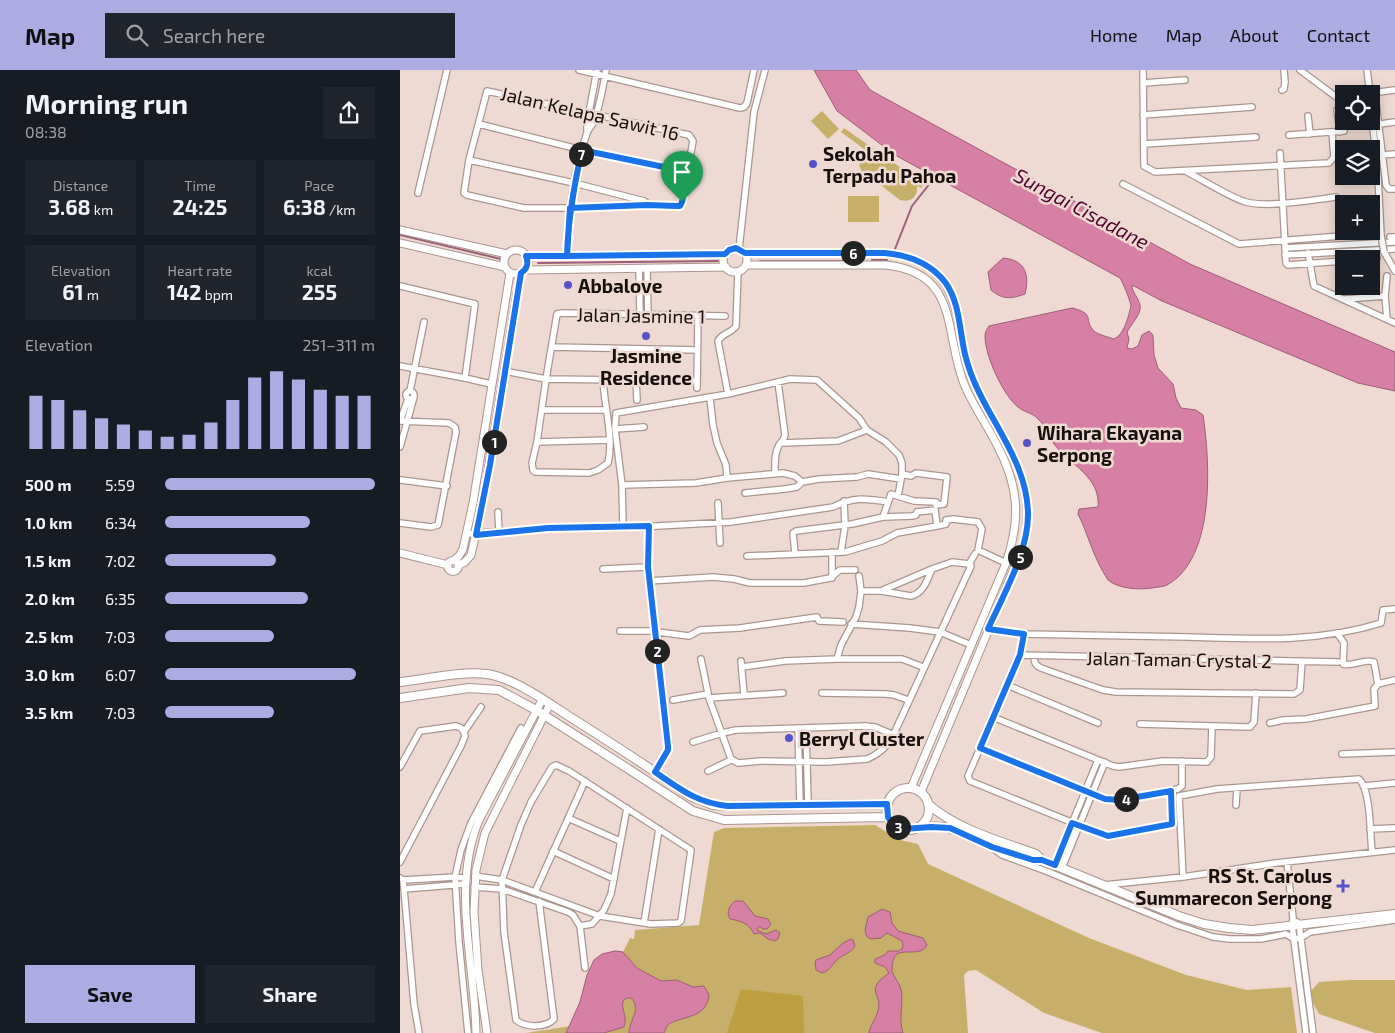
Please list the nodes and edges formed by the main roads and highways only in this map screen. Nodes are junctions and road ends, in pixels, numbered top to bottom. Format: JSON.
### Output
{"nodes":[{"id":1,"x":400,"y":682,"type":"edge"},
{"id":2,"x":400,"y":698,"type":"edge"},
{"id":3,"x":887,"y":804,"type":"junction"},
{"id":4,"x":928,"y":804,"type":"junction"},
{"id":5,"x":888,"y":817,"type":"junction"},
{"id":6,"x":916,"y":828,"type":"junction"},
{"id":7,"x":1042,"y":860,"type":"junction"},
{"id":8,"x":1395,"y":914,"type":"edge"}],
"edges":[{"from":1,"to":3,"type":"main road"},
{"from":2,"to":5,"type":"main road"},
{"from":3,"to":4,"type":"main road"},
{"from":3,"to":5,"type":"main road"},
{"from":4,"to":6,"type":"main road"},
{"from":4,"to":7,"type":"main road"},
{"from":5,"to":6,"type":"main road"},
{"from":6,"to":7,"type":"main road"},
{"from":7,"to":8,"type":"main road"}]}
